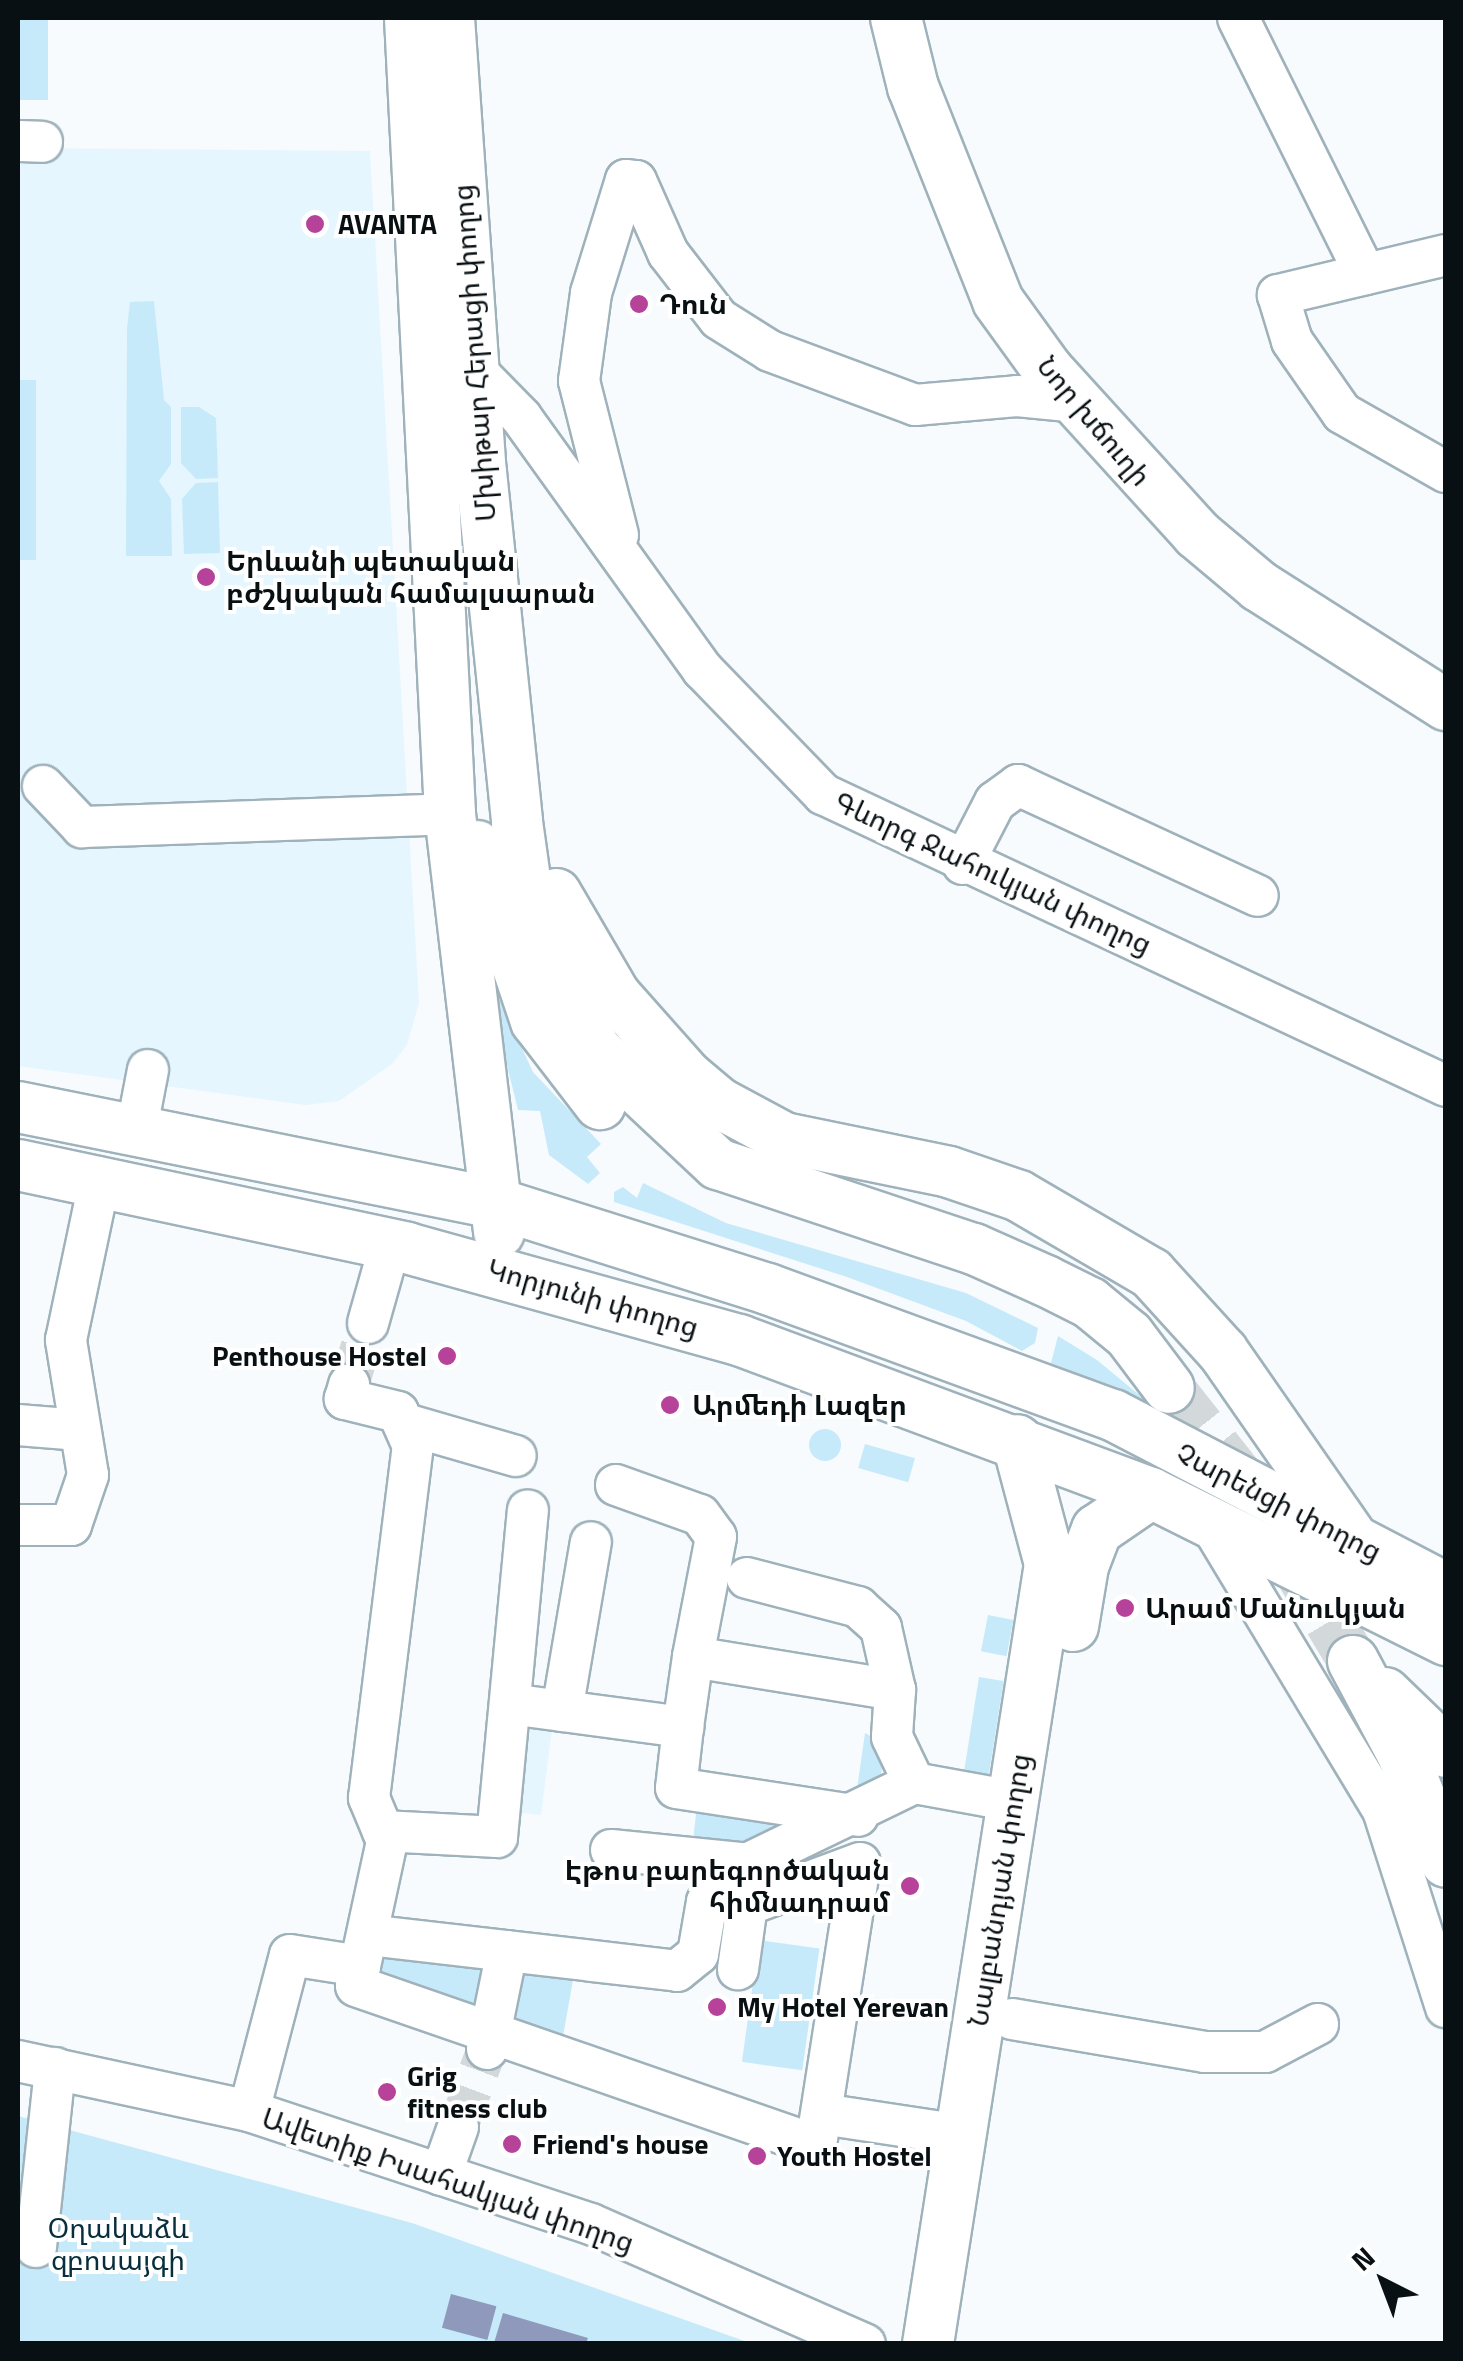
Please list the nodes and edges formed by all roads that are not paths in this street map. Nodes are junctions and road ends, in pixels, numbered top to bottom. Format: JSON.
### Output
{"nodes":[{"id":1,"x":410,"y":18,"type":"edge"},
{"id":2,"x":449,"y":18,"type":"edge"},
{"id":3,"x":896,"y":18,"type":"edge"},
{"id":4,"x":1238,"y":18,"type":"edge"},
{"id":5,"x":1445,"y":257,"type":"edge"},
{"id":6,"x":1364,"y":274,"type":"junction"},
{"id":7,"x":473,"y":368,"type":"junction"},
{"id":8,"x":1076,"y":402,"type":"junction"},
{"id":9,"x":1446,"y":472,"type":"edge"},
{"id":10,"x":633,"y":574,"type":"junction"},
{"id":11,"x":1446,"y":705,"type":"edge"},
{"id":12,"x":450,"y":745,"type":"junction"},
{"id":13,"x":510,"y":748,"type":"junction"},
{"id":14,"x":43,"y":786,"type":"dead end"},
{"id":15,"x":450,"y":814,"type":"junction"},
{"id":16,"x":963,"y":864,"type":"junction"},
{"id":17,"x":1258,"y":896,"type":"dead end"},
{"id":18,"x":148,"y":1070,"type":"dead end"},
{"id":19,"x":1446,"y":1086,"type":"edge"},
{"id":20,"x":18,"y":1107,"type":"edge"},
{"id":21,"x":137,"y":1128,"type":"junction"},
{"id":22,"x":718,"y":1164,"type":"junction"},
{"id":23,"x":18,"y":1165,"type":"edge"},
{"id":24,"x":100,"y":1178,"type":"junction"},
{"id":25,"x":496,"y":1204,"type":"junction"},
{"id":26,"x":390,"y":1244,"type":"junction"},
{"id":27,"x":504,"y":1272,"type":"junction"},
{"id":28,"x":368,"y":1323,"type":"tunnel mouth"},
{"id":29,"x":349,"y":1385,"type":"dead end"},
{"id":30,"x":18,"y":1425,"type":"edge"},
{"id":31,"x":410,"y":1425,"type":"junction"},
{"id":32,"x":80,"y":1430,"type":"junction"},
{"id":33,"x":1280,"y":1438,"type":"junction"},
{"id":34,"x":1016,"y":1440,"type":"junction"},
{"id":35,"x":516,"y":1456,"type":"dead end"},
{"id":36,"x":616,"y":1484,"type":"dead end"},
{"id":37,"x":1151,"y":1494,"type":"junction"},
{"id":38,"x":528,"y":1510,"type":"dead end"},
{"id":39,"x":1208,"y":1520,"type":"junction"},
{"id":40,"x":18,"y":1525,"type":"edge"},
{"id":41,"x":590,"y":1542,"type":"dead end"},
{"id":42,"x":1354,"y":1542,"type":"junction"},
{"id":43,"x":747,"y":1578,"type":"dead end"},
{"id":44,"x":1446,"y":1588,"type":"edge"},
{"id":45,"x":1446,"y":1640,"type":"edge"},
{"id":46,"x":693,"y":1657,"type":"junction"},
{"id":47,"x":894,"y":1690,"type":"junction"},
{"id":48,"x":510,"y":1704,"type":"junction"},
{"id":49,"x":562,"y":1711,"type":"junction"},
{"id":50,"x":683,"y":1727,"type":"junction"},
{"id":51,"x":1446,"y":1752,"type":"edge"},
{"id":52,"x":914,"y":1783,"type":"junction"},
{"id":53,"x":1013,"y":1801,"type":"junction"},
{"id":54,"x":858,"y":1816,"type":"junction"},
{"id":55,"x":383,"y":1831,"type":"junction"},
{"id":56,"x":611,"y":1850,"type":"dead end"},
{"id":57,"x":1446,"y":1862,"type":"edge"},
{"id":58,"x":742,"y":1864,"type":"junction"},
{"id":59,"x":364,"y":1951,"type":"junction"},
{"id":60,"x":507,"y":1951,"type":"junction"},
{"id":61,"x":738,"y":1970,"type":"dead end"},
{"id":62,"x":1446,"y":2007,"type":"edge"},
{"id":63,"x":1012,"y":2019,"type":"junction"},
{"id":64,"x":1318,"y":2024,"type":"dead end"},
{"id":65,"x":489,"y":2041,"type":"junction"},
{"id":66,"x":36,"y":2064,"type":"edge"},
{"id":67,"x":249,"y":2111,"type":"junction"},
{"id":68,"x":822,"y":2114,"type":"junction"},
{"id":69,"x":458,"y":2127,"type":"tunnel mouth"},
{"id":70,"x":961,"y":2135,"type":"junction"},
{"id":71,"x":441,"y":2175,"type":"junction"},
{"id":72,"x":36,"y":2247,"type":"dead end"},
{"id":73,"x":864,"y":2344,"type":"edge"},
{"id":74,"x":928,"y":2344,"type":"edge"},
{"id":75,"x":961,"y":2344,"type":"edge"}],
"edges":[{"from":1,"to":12,"type":"main road","name":"Մխիթար Հերացի փողոց"},
{"from":2,"to":7,"type":"main road","name":"Մխիթար Հերացի փողոց"},
{"from":3,"to":8,"type":"main road","name":"Նոր խճուղի"},
{"from":4,"to":6,"type":"street"},
{"from":5,"to":6,"type":"street"},
{"from":6,"to":9,"type":"street"},
{"from":7,"to":10,"type":"street","name":"Գևորգ Ջահուկյան փողոց"},
{"from":7,"to":13,"type":"main road","name":"Մխիթար Հերացի փողոց"},
{"from":8,"to":10,"type":"street"},
{"from":8,"to":11,"type":"main road","name":"Նոր խճուղի"},
{"from":10,"to":16,"type":"street","name":"Գևորգ Ջահուկյան փողոց"},
{"from":12,"to":15,"type":"main road"},
{"from":12,"to":22,"type":"main road"},
{"from":13,"to":22,"type":"main road"},
{"from":13,"to":33,"type":"main road"},
{"from":14,"to":15,"type":"street"},
{"from":15,"to":25,"type":"main road"},
{"from":16,"to":17,"type":"street"},
{"from":16,"to":19,"type":"street","name":"Գևորգ Ջահուկյան փողոց"},
{"from":18,"to":21,"type":"street"},
{"from":20,"to":21,"type":"main road"},
{"from":21,"to":25,"type":"main road"},
{"from":22,"to":33,"type":"main road"},
{"from":23,"to":24,"type":"main road","name":"Կորյունի փողոց"},
{"from":24,"to":26,"type":"main road","name":"Կորյունի փողոց"},
{"from":24,"to":32,"type":"street"},
{"from":25,"to":27,"type":"main road"},
{"from":25,"to":42,"type":"main road","name":"Չարենցի փողոց"},
{"from":26,"to":27,"type":"main road","name":"Կորյունի փողոց"},
{"from":26,"to":28,"type":"street"},
{"from":27,"to":34,"type":"main road","name":"Կորյունի փողոց"},
{"from":29,"to":31,"type":"street"},
{"from":30,"to":32,"type":"street"},
{"from":31,"to":35,"type":"street"},
{"from":31,"to":55,"type":"street"},
{"from":32,"to":40,"type":"street"},
{"from":33,"to":42,"type":"main road"},
{"from":34,"to":37,"type":"main road","name":"Կորյունի փողոց"},
{"from":34,"to":53,"type":"main road","name":"Նալբանդյան փողոց"},
{"from":36,"to":46,"type":"street"},
{"from":37,"to":39,"type":"main road","name":"Չարենցի փողոց"},
{"from":37,"to":63,"type":"main road","name":"Նալբանդյան փողոց"},
{"from":38,"to":48,"type":"street"},
{"from":39,"to":45,"type":"main road","name":"Չարենցի փողոց"},
{"from":39,"to":62,"type":"street"},
{"from":41,"to":49,"type":"street"},
{"from":42,"to":44,"type":"main road","name":"Չարենցի փողոց"},
{"from":43,"to":47,"type":"street"},
{"from":46,"to":47,"type":"street"},
{"from":46,"to":50,"type":"street"},
{"from":47,"to":52,"type":"street"},
{"from":48,"to":49,"type":"street"},
{"from":48,"to":55,"type":"street"},
{"from":49,"to":50,"type":"street"},
{"from":50,"to":54,"type":"street"},
{"from":51,"to":57,"type":"main road"},
{"from":52,"to":53,"type":"street"},
{"from":52,"to":54,"type":"street"},
{"from":53,"to":70,"type":"main road","name":"Նալբանդյան փողոց"},
{"from":54,"to":58,"type":"street"},
{"from":55,"to":59,"type":"street"},
{"from":56,"to":58,"type":"street"},
{"from":58,"to":60,"type":"street"},
{"from":59,"to":60,"type":"street"},
{"from":59,"to":65,"type":"street"},
{"from":59,"to":67,"type":"street"},
{"from":60,"to":65,"type":"street"},
{"from":61,"to":68,"type":"street"},
{"from":63,"to":64,"type":"street"},
{"from":63,"to":75,"type":"main road","name":"Նալբանդյան փողոց"},
{"from":65,"to":68,"type":"street"},
{"from":66,"to":67,"type":"street","name":"Ավետիք Իսահակյան փողոց"},
{"from":66,"to":72,"type":"street"},
{"from":67,"to":71,"type":"street","name":"Ավետիք Իսահակյան փողոց"},
{"from":68,"to":70,"type":"street"},
{"from":69,"to":71,"type":"street"},
{"from":70,"to":74,"type":"main road","name":"Նալբանդյան փողոց"},
{"from":71,"to":73,"type":"street","name":"Ավետիք Իսահակյան փողոց"}]}
